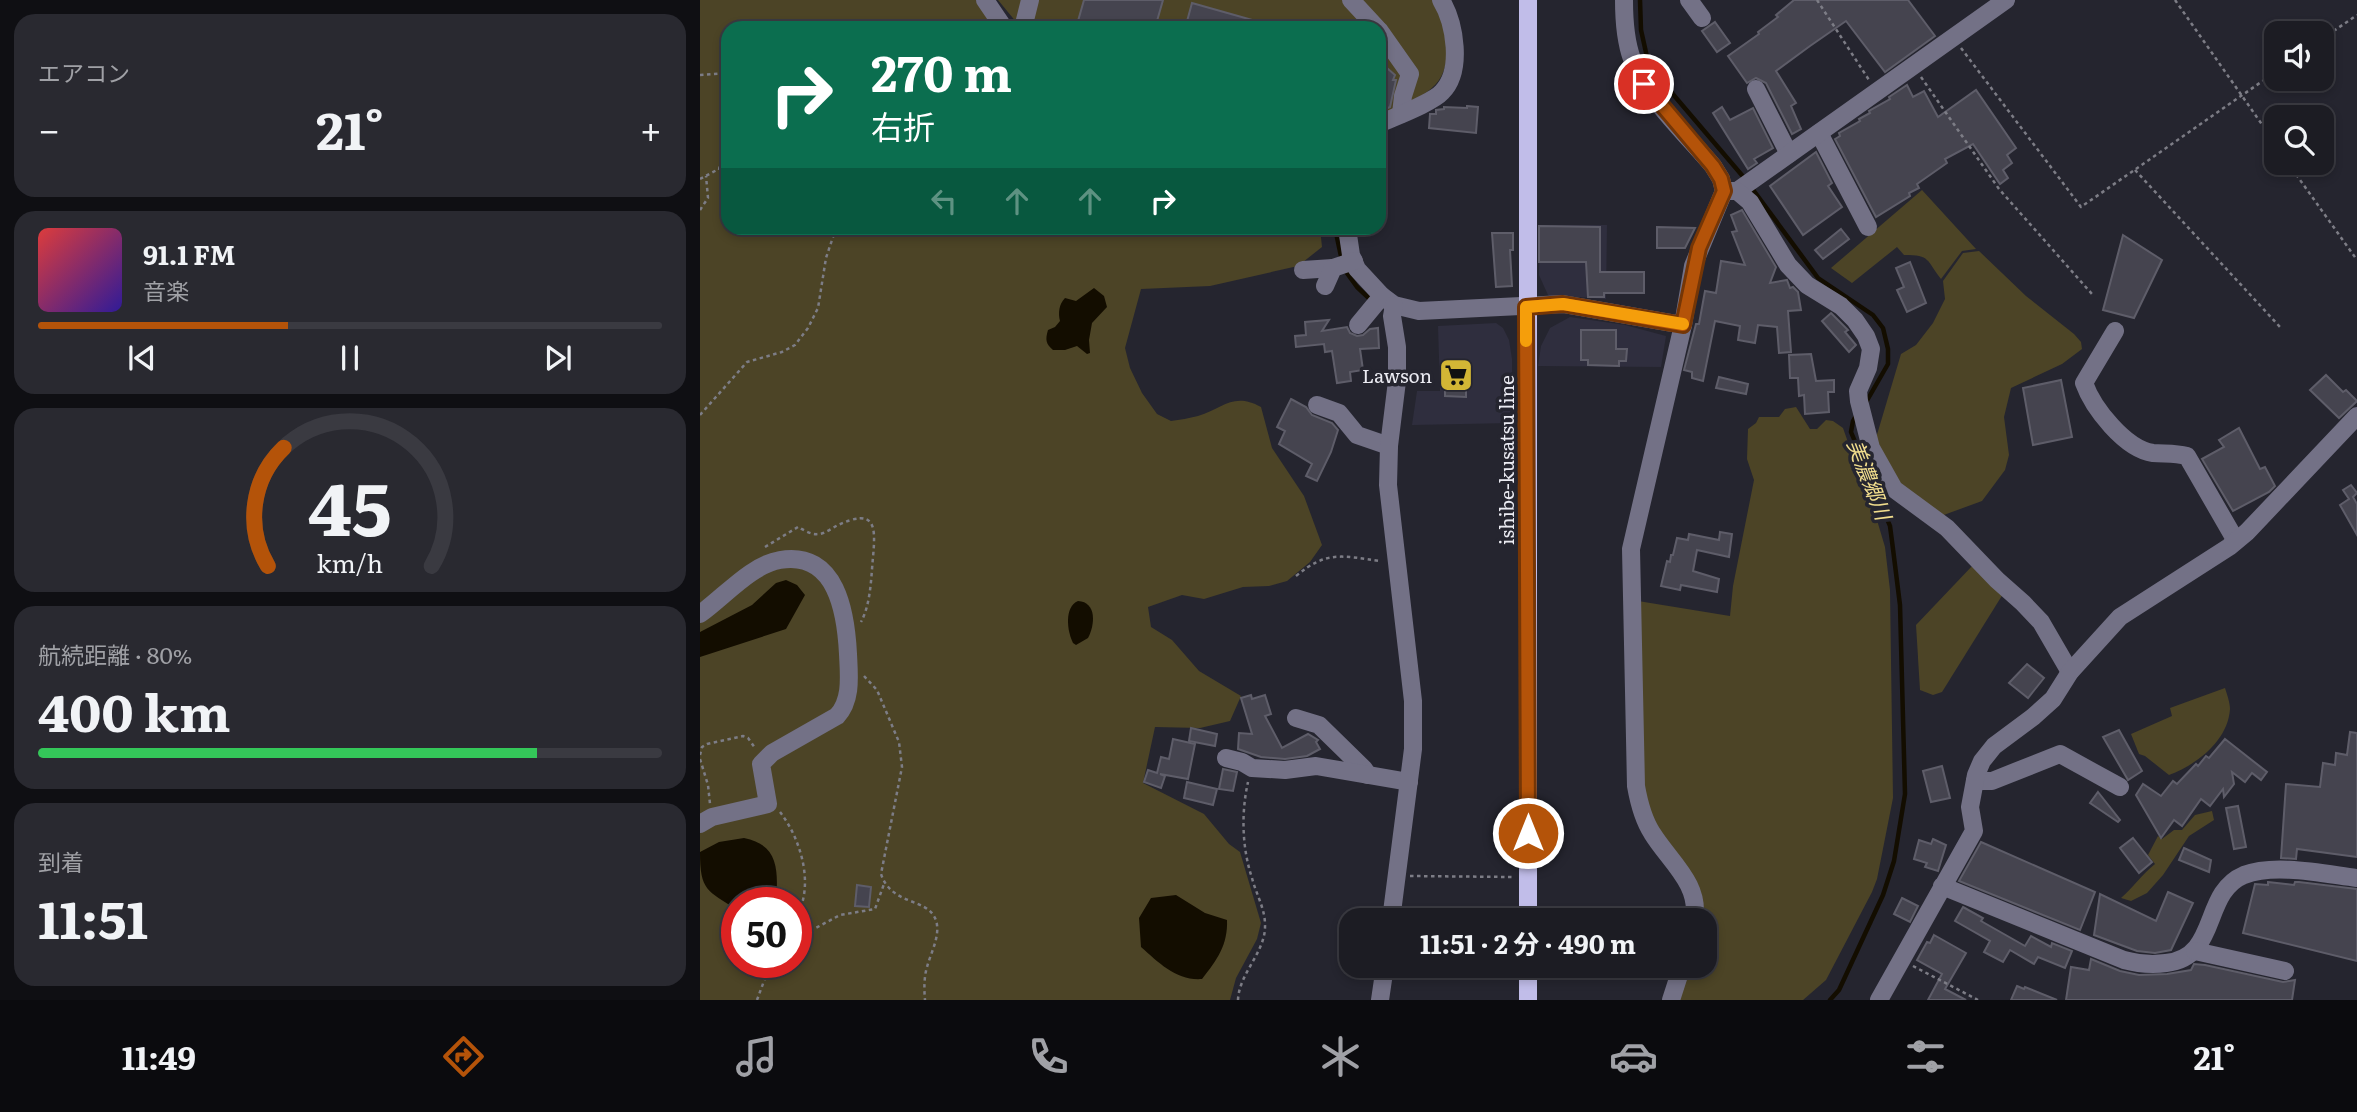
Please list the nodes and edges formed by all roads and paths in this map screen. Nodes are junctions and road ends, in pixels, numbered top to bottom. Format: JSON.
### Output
{"nodes":[{"id":1,"x":985,"y":0,"type":"edge"},
{"id":2,"x":1030,"y":0,"type":"edge"},
{"id":3,"x":1351,"y":0,"type":"edge"},
{"id":4,"x":1441,"y":0,"type":"edge"},
{"id":5,"x":1528,"y":0,"type":"edge"},
{"id":6,"x":1624,"y":0,"type":"edge"},
{"id":7,"x":1689,"y":0,"type":"edge"},
{"id":8,"x":1817,"y":0,"type":"edge"},
{"id":9,"x":2006,"y":0,"type":"edge"},
{"id":10,"x":2175,"y":0,"type":"edge"},
{"id":11,"x":2357,"y":15,"type":"edge"},
{"id":12,"x":1702,"y":18,"type":"dead end"},
{"id":13,"x":999,"y":21,"type":"edge"},
{"id":14,"x":1025,"y":21,"type":"edge"},
{"id":15,"x":1371,"y":21,"type":"edge"},
{"id":16,"x":2334,"y":31,"type":"edge"},
{"id":17,"x":1953,"y":37,"type":"junction"},
{"id":18,"x":1386,"y":40,"type":"edge"},
{"id":19,"x":1914,"y":65,"type":"junction"},
{"id":20,"x":721,"y":74,"type":"edge"},
{"id":21,"x":700,"y":75,"type":"edge"},
{"id":22,"x":2264,"y":80,"type":"edge"},
{"id":23,"x":1756,"y":89,"type":"dead end"},
{"id":24,"x":1877,"y":92,"type":"junction"},
{"id":25,"x":2241,"y":96,"type":"junction"},
{"id":26,"x":1401,"y":114,"type":"junction"},
{"id":27,"x":1386,"y":121,"type":"edge"},
{"id":28,"x":2264,"y":128,"type":"edge"},
{"id":29,"x":1819,"y":133,"type":"junction"},
{"id":30,"x":1789,"y":154,"type":"junction"},
{"id":31,"x":721,"y":160,"type":"edge"},
{"id":32,"x":719,"y":170,"type":"joint"},
{"id":33,"x":2135,"y":170,"type":"junction"},
{"id":34,"x":2297,"y":175,"type":"edge"},
{"id":35,"x":706,"y":176,"type":"junction"},
{"id":36,"x":700,"y":179,"type":"edge"},
{"id":37,"x":1739,"y":187,"type":"junction"},
{"id":38,"x":700,"y":210,"type":"edge"},
{"id":39,"x":1868,"y":227,"type":"dead end"},
{"id":40,"x":834,"y":235,"type":"edge"},
{"id":41,"x":1345,"y":235,"type":"edge"},
{"id":42,"x":2357,"y":260,"type":"edge"},
{"id":43,"x":1343,"y":265,"type":"junction"},
{"id":44,"x":1303,"y":270,"type":"dead end"},
{"id":45,"x":1325,"y":286,"type":"dead end"},
{"id":46,"x":2092,"y":294,"type":"dead end"},
{"id":47,"x":1382,"y":303,"type":"junction"},
{"id":48,"x":1526,"y":307,"type":"junction"},
{"id":49,"x":1358,"y":325,"type":"dead end"},
{"id":50,"x":1683,"y":325,"type":"junction"},
{"id":51,"x":2280,"y":327,"type":"dead end"},
{"id":52,"x":2115,"y":331,"type":"dead end"},
{"id":53,"x":1317,"y":405,"type":"dead end"},
{"id":54,"x":700,"y":415,"type":"edge"},
{"id":55,"x":2357,"y":416,"type":"edge"},
{"id":56,"x":1385,"y":445,"type":"junction"},
{"id":57,"x":2236,"y":541,"type":"junction"},
{"id":58,"x":1388,"y":562,"type":"dead end"},
{"id":59,"x":1296,"y":576,"type":"dead end"},
{"id":60,"x":700,"y":614,"type":"edge"},
{"id":61,"x":849,"y":668,"type":"junction"},
{"id":62,"x":2070,"y":672,"type":"junction"},
{"id":63,"x":1296,"y":718,"type":"dead end"},
{"id":64,"x":700,"y":757,"type":"edge"},
{"id":65,"x":1226,"y":758,"type":"dead end"},
{"id":66,"x":761,"y":764,"type":"junction"},
{"id":67,"x":1252,"y":768,"type":"junction"},
{"id":68,"x":1368,"y":775,"type":"junction"},
{"id":69,"x":1975,"y":781,"type":"junction"},
{"id":70,"x":1406,"y":782,"type":"junction"},
{"id":71,"x":2120,"y":787,"type":"dead end"},
{"id":72,"x":768,"y":804,"type":"junction"},
{"id":73,"x":706,"y":820,"type":"edge"},
{"id":74,"x":1396,"y":876,"type":"junction"},
{"id":75,"x":1528,"y":877,"type":"junction"},
{"id":76,"x":2357,"y":878,"type":"edge"},
{"id":77,"x":884,"y":884,"type":"junction"},
{"id":78,"x":1942,"y":886,"type":"junction"},
{"id":79,"x":805,"y":887,"type":"edge"},
{"id":80,"x":1392,"y":908,"type":"edge"},
{"id":81,"x":1528,"y":908,"type":"edge"},
{"id":82,"x":1693,"y":908,"type":"edge"},
{"id":83,"x":812,"y":930,"type":"edge"},
{"id":84,"x":2195,"y":951,"type":"junction"},
{"id":85,"x":1901,"y":959,"type":"junction"},
{"id":86,"x":2285,"y":971,"type":"dead end"},
{"id":87,"x":765,"y":978,"type":"edge"},
{"id":88,"x":1383,"y":978,"type":"edge"},
{"id":89,"x":1528,"y":978,"type":"edge"},
{"id":90,"x":1678,"y":978,"type":"edge"},
{"id":91,"x":757,"y":1000,"type":"edge"},
{"id":92,"x":925,"y":1000,"type":"edge"},
{"id":93,"x":1238,"y":1000,"type":"edge"},
{"id":94,"x":1380,"y":1000,"type":"edge"},
{"id":95,"x":1528,"y":1000,"type":"edge"},
{"id":96,"x":1671,"y":1000,"type":"edge"},
{"id":97,"x":1879,"y":1000,"type":"edge"},
{"id":98,"x":1978,"y":1000,"type":"edge"}],
"edges":[{"from":1,"to":13,"type":"street"},
{"from":2,"to":14,"type":"street"},
{"from":3,"to":15,"type":"street"},
{"from":4,"to":26,"type":"street"},
{"from":5,"to":48,"type":"main road","name":"ishibe-kusatsu line"},
{"from":6,"to":37,"type":"street"},
{"from":7,"to":12,"type":"street"},
{"from":8,"to":24,"type":"path"},
{"from":9,"to":17,"type":"street"},
{"from":10,"to":25,"type":"path"},
{"from":11,"to":16,"type":"path"},
{"from":17,"to":19,"type":"street"},
{"from":17,"to":33,"type":"path"},
{"from":18,"to":26,"type":"street"},
{"from":19,"to":24,"type":"street"},
{"from":19,"to":46,"type":"path"},
{"from":20,"to":21,"type":"path"},
{"from":22,"to":25,"type":"path"},
{"from":23,"to":30,"type":"street"},
{"from":24,"to":29,"type":"street"},
{"from":25,"to":28,"type":"path"},
{"from":25,"to":33,"type":"path"},
{"from":26,"to":27,"type":"street"},
{"from":29,"to":30,"type":"street"},
{"from":29,"to":39,"type":"street"},
{"from":30,"to":37,"type":"street"},
{"from":31,"to":32,"type":"path"},
{"from":32,"to":35,"type":"path"},
{"from":33,"to":51,"type":"path"},
{"from":34,"to":42,"type":"path"},
{"from":35,"to":36,"type":"path"},
{"from":35,"to":38,"type":"path"},
{"from":37,"to":50,"type":"street"},
{"from":37,"to":62,"type":"street"},
{"from":40,"to":54,"type":"path"},
{"from":41,"to":43,"type":"street"},
{"from":43,"to":44,"type":"street"},
{"from":43,"to":45,"type":"street"},
{"from":43,"to":47,"type":"street"},
{"from":47,"to":48,"type":"street"},
{"from":47,"to":49,"type":"street"},
{"from":47,"to":56,"type":"street"},
{"from":48,"to":50,"type":"street"},
{"from":48,"to":75,"type":"main road","name":"ishibe-kusatsu line"},
{"from":50,"to":82,"type":"street"},
{"from":52,"to":57,"type":"street"},
{"from":53,"to":56,"type":"street"},
{"from":55,"to":57,"type":"street"},
{"from":56,"to":70,"type":"street"},
{"from":57,"to":62,"type":"street"},
{"from":58,"to":59,"type":"path"},
{"from":60,"to":61,"type":"street"},
{"from":61,"to":66,"type":"street"},
{"from":61,"to":77,"type":"path"},
{"from":62,"to":69,"type":"street"},
{"from":63,"to":68,"type":"street"},
{"from":64,"to":66,"type":"path"},
{"from":64,"to":73,"type":"path"},
{"from":65,"to":67,"type":"street"},
{"from":66,"to":72,"type":"street"},
{"from":67,"to":68,"type":"street"},
{"from":67,"to":93,"type":"path"},
{"from":68,"to":70,"type":"street"},
{"from":69,"to":71,"type":"street"},
{"from":69,"to":78,"type":"street"},
{"from":70,"to":74,"type":"street"},
{"from":72,"to":73,"type":"street"},
{"from":72,"to":79,"type":"path"},
{"from":74,"to":75,"type":"path"},
{"from":74,"to":80,"type":"street"},
{"from":75,"to":81,"type":"main road","name":"ishibe-kusatsu line"},
{"from":76,"to":84,"type":"street"},
{"from":77,"to":83,"type":"path"},
{"from":77,"to":92,"type":"path"},
{"from":78,"to":84,"type":"street"},
{"from":78,"to":85,"type":"street"},
{"from":84,"to":86,"type":"street"},
{"from":85,"to":97,"type":"street"},
{"from":85,"to":98,"type":"path"},
{"from":87,"to":91,"type":"path"},
{"from":88,"to":94,"type":"street"},
{"from":89,"to":95,"type":"main road"},
{"from":90,"to":96,"type":"street"}]}
